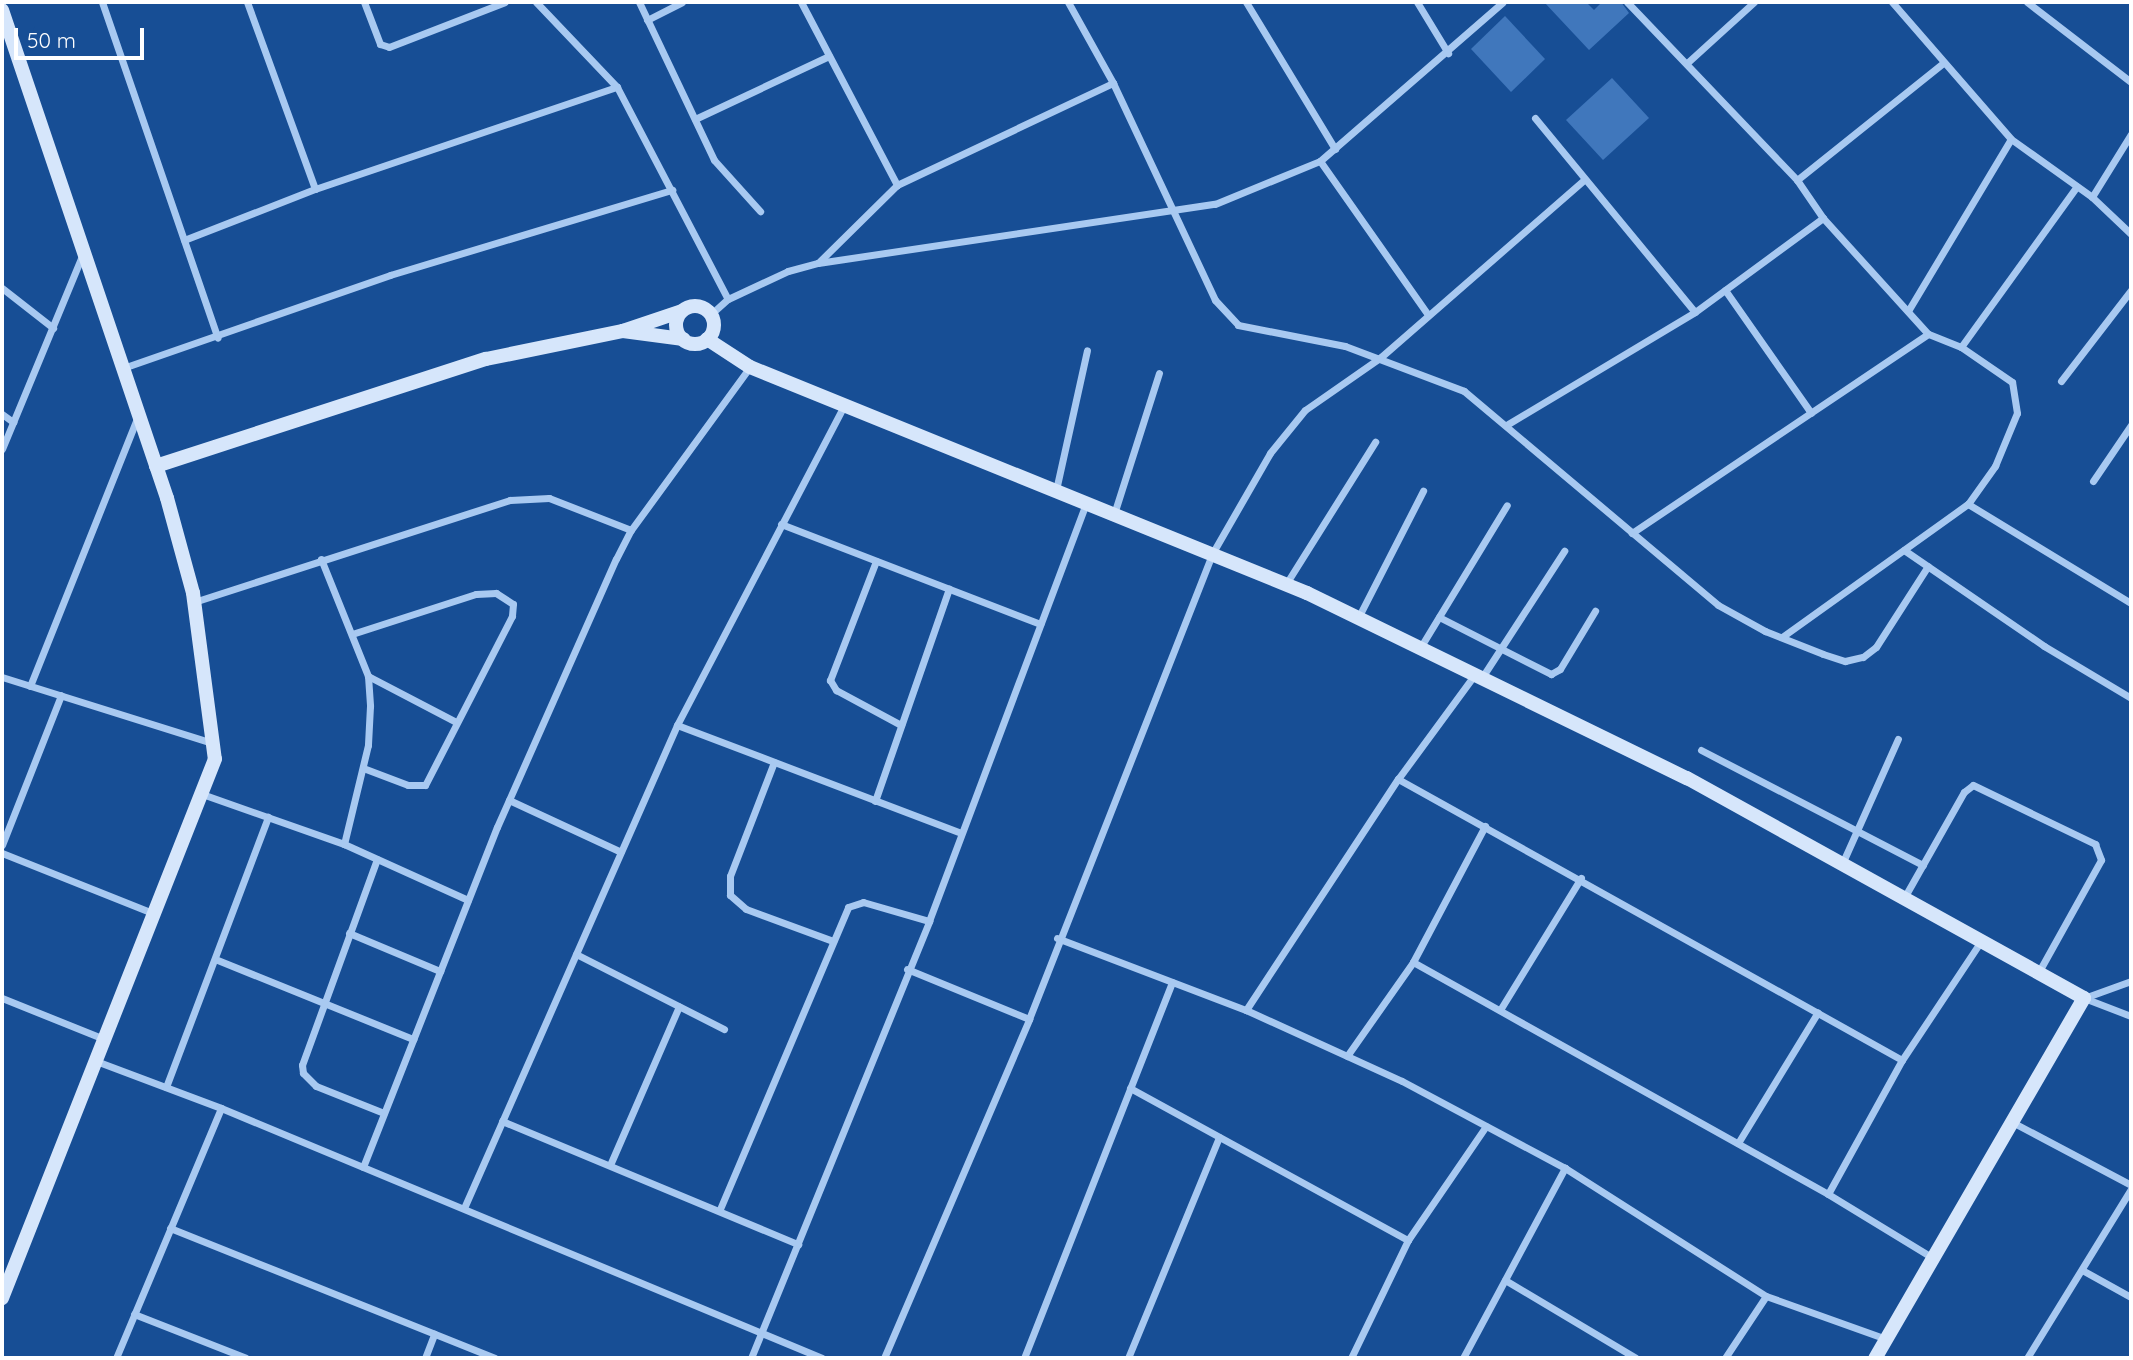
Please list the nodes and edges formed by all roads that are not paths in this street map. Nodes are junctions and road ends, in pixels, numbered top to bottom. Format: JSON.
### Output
{"nodes":[{"id":1,"x":102,"y":2,"type":"edge"},
{"id":2,"x":247,"y":2,"type":"edge"},
{"id":3,"x":364,"y":2,"type":"edge"},
{"id":4,"x":505,"y":2,"type":"edge"},
{"id":5,"x":536,"y":2,"type":"edge"},
{"id":6,"x":639,"y":2,"type":"edge"},
{"id":7,"x":682,"y":2,"type":"edge"},
{"id":8,"x":801,"y":2,"type":"edge"},
{"id":9,"x":1068,"y":2,"type":"edge"},
{"id":10,"x":1246,"y":2,"type":"edge"},
{"id":11,"x":1417,"y":2,"type":"edge"},
{"id":12,"x":1503,"y":2,"type":"edge"},
{"id":13,"x":1627,"y":2,"type":"edge"},
{"id":14,"x":1754,"y":2,"type":"edge"},
{"id":15,"x":1892,"y":2,"type":"edge"},
{"id":16,"x":2027,"y":2,"type":"edge"},
{"id":17,"x":2,"y":10,"type":"edge"},
{"id":18,"x":647,"y":20,"type":"junction"},
{"id":19,"x":1448,"y":53,"type":"junction"},
{"id":20,"x":829,"y":56,"type":"junction"},
{"id":21,"x":1687,"y":63,"type":"junction"},
{"id":22,"x":1942,"y":64,"type":"junction"},
{"id":23,"x":2131,"y":82,"type":"edge"},
{"id":24,"x":1113,"y":83,"type":"junction"},
{"id":25,"x":617,"y":87,"type":"junction"},
{"id":26,"x":1535,"y":118,"type":"dead end"},
{"id":27,"x":695,"y":119,"type":"junction"},
{"id":28,"x":2131,"y":134,"type":"edge"},
{"id":29,"x":2011,"y":139,"type":"junction"},
{"id":30,"x":1335,"y":149,"type":"junction"},
{"id":31,"x":1320,"y":161,"type":"junction"},
{"id":32,"x":1584,"y":180,"type":"junction"},
{"id":33,"x":1797,"y":180,"type":"junction"},
{"id":34,"x":897,"y":185,"type":"junction"},
{"id":35,"x":2077,"y":186,"type":"junction"},
{"id":36,"x":315,"y":189,"type":"junction"},
{"id":37,"x":671,"y":190,"type":"junction"},
{"id":38,"x":2092,"y":197,"type":"junction"},
{"id":39,"x":760,"y":211,"type":"dead end"},
{"id":40,"x":1174,"y":213,"type":"junction"},
{"id":41,"x":1823,"y":218,"type":"junction"},
{"id":42,"x":2131,"y":234,"type":"edge"},
{"id":43,"x":184,"y":240,"type":"junction"},
{"id":44,"x":84,"y":252,"type":"junction"},
{"id":45,"x":818,"y":263,"type":"junction"},
{"id":46,"x":2,"y":288,"type":"edge"},
{"id":47,"x":1725,"y":290,"type":"junction"},
{"id":48,"x":2131,"y":290,"type":"edge"},
{"id":49,"x":729,"y":299,"type":"junction"},
{"id":50,"x":682,"y":311,"type":"junction"},
{"id":51,"x":1908,"y":311,"type":"junction"},
{"id":52,"x":1695,"y":312,"type":"junction"},
{"id":53,"x":1427,"y":313,"type":"junction"},
{"id":54,"x":710,"y":315,"type":"junction"},
{"id":55,"x":52,"y":328,"type":"junction"},
{"id":56,"x":623,"y":331,"type":"junction"},
{"id":57,"x":1928,"y":334,"type":"junction"},
{"id":58,"x":218,"y":338,"type":"junction"},
{"id":59,"x":708,"y":339,"type":"junction"},
{"id":60,"x":683,"y":340,"type":"junction"},
{"id":61,"x":1961,"y":348,"type":"junction"},
{"id":62,"x":1087,"y":351,"type":"dead end"},
{"id":63,"x":1381,"y":357,"type":"junction"},
{"id":64,"x":750,"y":366,"type":"junction"},
{"id":65,"x":123,"y":368,"type":"junction"},
{"id":66,"x":1159,"y":373,"type":"dead end"},
{"id":67,"x":2061,"y":381,"type":"dead end"},
{"id":68,"x":844,"y":404,"type":"junction"},
{"id":69,"x":1811,"y":413,"type":"junction"},
{"id":70,"x":2,"y":414,"type":"edge"},
{"id":71,"x":139,"y":414,"type":"junction"},
{"id":72,"x":13,"y":422,"type":"junction"},
{"id":73,"x":1508,"y":424,"type":"junction"},
{"id":74,"x":2131,"y":425,"type":"edge"},
{"id":75,"x":1375,"y":442,"type":"dead end"},
{"id":76,"x":2,"y":449,"type":"edge"},
{"id":77,"x":156,"y":466,"type":"junction"},
{"id":78,"x":2093,"y":481,"type":"dead end"},
{"id":79,"x":1056,"y":490,"type":"junction"},
{"id":80,"x":1423,"y":491,"type":"dead end"},
{"id":81,"x":1086,"y":503,"type":"junction"},
{"id":82,"x":1968,"y":504,"type":"junction"},
{"id":83,"x":1507,"y":505,"type":"dead end"},
{"id":84,"x":1114,"y":514,"type":"junction"},
{"id":85,"x":781,"y":524,"type":"junction"},
{"id":86,"x":631,"y":530,"type":"junction"},
{"id":87,"x":1632,"y":533,"type":"junction"},
{"id":88,"x":1904,"y":550,"type":"junction"},
{"id":89,"x":1564,"y":551,"type":"dead end"},
{"id":90,"x":1212,"y":554,"type":"junction"},
{"id":91,"x":321,"y":559,"type":"junction"},
{"id":92,"x":876,"y":561,"type":"junction"},
{"id":93,"x":1928,"y":566,"type":"junction"},
{"id":94,"x":1286,"y":584,"type":"junction"},
{"id":95,"x":949,"y":589,"type":"junction"},
{"id":96,"x":194,"y":602,"type":"junction"},
{"id":97,"x":2131,"y":603,"type":"edge"},
{"id":98,"x":1595,"y":611,"type":"dead end"},
{"id":99,"x":1439,"y":617,"type":"junction"},
{"id":100,"x":1357,"y":618,"type":"junction"},
{"id":101,"x":1040,"y":624,"type":"junction"},
{"id":102,"x":352,"y":634,"type":"junction"},
{"id":103,"x":1782,"y":637,"type":"junction"},
{"id":104,"x":1419,"y":649,"type":"junction"},
{"id":105,"x":1500,"y":650,"type":"junction"},
{"id":106,"x":368,"y":676,"type":"junction"},
{"id":107,"x":2,"y":677,"type":"edge"},
{"id":108,"x":1476,"y":679,"type":"junction"},
{"id":109,"x":30,"y":687,"type":"junction"},
{"id":110,"x":61,"y":695,"type":"junction"},
{"id":111,"x":2131,"y":698,"type":"edge"},
{"id":112,"x":454,"y":721,"type":"junction"},
{"id":113,"x":677,"y":724,"type":"junction"},
{"id":114,"x":901,"y":725,"type":"junction"},
{"id":115,"x":1898,"y":739,"type":"dead end"},
{"id":116,"x":213,"y":743,"type":"junction"},
{"id":117,"x":1701,"y":750,"type":"dead end"},
{"id":118,"x":774,"y":762,"type":"junction"},
{"id":119,"x":363,"y":768,"type":"junction"},
{"id":120,"x":1398,"y":779,"type":"junction"},
{"id":121,"x":202,"y":794,"type":"junction"},
{"id":122,"x":509,"y":800,"type":"junction"},
{"id":123,"x":875,"y":801,"type":"junction"},
{"id":124,"x":268,"y":817,"type":"junction"},
{"id":125,"x":1485,"y":825,"type":"junction"},
{"id":126,"x":1857,"y":831,"type":"junction"},
{"id":127,"x":961,"y":833,"type":"junction"},
{"id":128,"x":344,"y":844,"type":"junction"},
{"id":129,"x":2,"y":845,"type":"edge"},
{"id":130,"x":621,"y":852,"type":"junction"},
{"id":131,"x":2,"y":853,"type":"edge"},
{"id":132,"x":377,"y":859,"type":"junction"},
{"id":133,"x":1842,"y":864,"type":"junction"},
{"id":134,"x":1923,"y":865,"type":"junction"},
{"id":135,"x":1581,"y":878,"type":"junction"},
{"id":136,"x":1903,"y":898,"type":"junction"},
{"id":137,"x":468,"y":900,"type":"junction"},
{"id":138,"x":154,"y":914,"type":"junction"},
{"id":139,"x":929,"y":921,"type":"junction"},
{"id":140,"x":349,"y":933,"type":"junction"},
{"id":141,"x":1057,"y":938,"type":"junction"},
{"id":142,"x":833,"y":941,"type":"junction"},
{"id":143,"x":1981,"y":941,"type":"junction"},
{"id":144,"x":576,"y":954,"type":"junction"},
{"id":145,"x":215,"y":959,"type":"junction"},
{"id":146,"x":1413,"y":962,"type":"junction"},
{"id":147,"x":907,"y":969,"type":"junction"},
{"id":148,"x":440,"y":971,"type":"junction"},
{"id":149,"x":2038,"y":972,"type":"junction"},
{"id":150,"x":2131,"y":981,"type":"edge"},
{"id":151,"x":1172,"y":982,"type":"junction"},
{"id":152,"x":2,"y":998,"type":"edge"},
{"id":153,"x":2084,"y":998,"type":"junction"},
{"id":154,"x":323,"y":1002,"type":"junction"},
{"id":155,"x":679,"y":1006,"type":"junction"},
{"id":156,"x":1245,"y":1010,"type":"junction"},
{"id":157,"x":1500,"y":1010,"type":"junction"},
{"id":158,"x":1818,"y":1012,"type":"junction"},
{"id":159,"x":2131,"y":1016,"type":"edge"},
{"id":160,"x":1029,"y":1019,"type":"junction"},
{"id":161,"x":724,"y":1029,"type":"dead end"},
{"id":162,"x":104,"y":1039,"type":"junction"},
{"id":163,"x":413,"y":1039,"type":"junction"},
{"id":164,"x":1347,"y":1056,"type":"junction"},
{"id":165,"x":96,"y":1060,"type":"junction"},
{"id":166,"x":1902,"y":1060,"type":"junction"},
{"id":167,"x":166,"y":1087,"type":"junction"},
{"id":168,"x":1130,"y":1088,"type":"junction"},
{"id":169,"x":221,"y":1108,"type":"junction"},
{"id":170,"x":384,"y":1113,"type":"junction"},
{"id":171,"x":502,"y":1121,"type":"junction"},
{"id":172,"x":2012,"y":1122,"type":"junction"},
{"id":173,"x":1486,"y":1126,"type":"junction"},
{"id":174,"x":1219,"y":1137,"type":"junction"},
{"id":175,"x":1738,"y":1143,"type":"junction"},
{"id":176,"x":610,"y":1165,"type":"junction"},
{"id":177,"x":363,"y":1167,"type":"junction"},
{"id":178,"x":1565,"y":1168,"type":"junction"},
{"id":179,"x":2131,"y":1187,"type":"edge"},
{"id":180,"x":1828,"y":1194,"type":"junction"},
{"id":181,"x":464,"y":1208,"type":"junction"},
{"id":182,"x":720,"y":1209,"type":"junction"},
{"id":183,"x":170,"y":1228,"type":"junction"},
{"id":184,"x":1408,"y":1240,"type":"junction"},
{"id":185,"x":798,"y":1244,"type":"junction"},
{"id":186,"x":1933,"y":1258,"type":"junction"},
{"id":187,"x":2082,"y":1270,"type":"junction"},
{"id":188,"x":1505,"y":1280,"type":"junction"},
{"id":189,"x":1766,"y":1296,"type":"junction"},
{"id":190,"x":2131,"y":1297,"type":"edge"},
{"id":191,"x":2,"y":1298,"type":"edge"},
{"id":192,"x":134,"y":1314,"type":"junction"},
{"id":193,"x":762,"y":1332,"type":"junction"},
{"id":194,"x":434,"y":1334,"type":"junction"},
{"id":195,"x":1887,"y":1340,"type":"junction"},
{"id":196,"x":222,"y":1349,"type":"junction"},
{"id":197,"x":116,"y":1358,"type":"edge"},
{"id":198,"x":218,"y":1358,"type":"edge"},
{"id":199,"x":246,"y":1358,"type":"edge"},
{"id":200,"x":425,"y":1358,"type":"edge"},
{"id":201,"x":495,"y":1358,"type":"edge"},
{"id":202,"x":751,"y":1358,"type":"edge"},
{"id":203,"x":822,"y":1358,"type":"edge"},
{"id":204,"x":884,"y":1358,"type":"edge"},
{"id":205,"x":1024,"y":1358,"type":"edge"},
{"id":206,"x":1128,"y":1358,"type":"edge"},
{"id":207,"x":1352,"y":1358,"type":"edge"},
{"id":208,"x":1463,"y":1358,"type":"edge"},
{"id":209,"x":1636,"y":1358,"type":"edge"},
{"id":210,"x":1725,"y":1358,"type":"edge"},
{"id":211,"x":1875,"y":1358,"type":"edge"},
{"id":212,"x":2027,"y":1358,"type":"edge"}],
"edges":[{"from":1,"to":43,"type":"street"},
{"from":2,"to":36,"type":"street"},
{"from":3,"to":4,"type":"street"},
{"from":5,"to":25,"type":"street"},
{"from":6,"to":18,"type":"street"},
{"from":7,"to":18,"type":"street"},
{"from":8,"to":20,"type":"street"},
{"from":9,"to":24,"type":"street"},
{"from":10,"to":30,"type":"street"},
{"from":11,"to":19,"type":"street"},
{"from":12,"to":19,"type":"street"},
{"from":13,"to":21,"type":"street"},
{"from":14,"to":21,"type":"street"},
{"from":15,"to":22,"type":"street"},
{"from":16,"to":23,"type":"street"},
{"from":17,"to":44,"type":"street"},
{"from":18,"to":27,"type":"street"},
{"from":19,"to":30,"type":"street"},
{"from":20,"to":27,"type":"street"},
{"from":20,"to":34,"type":"street"},
{"from":21,"to":33,"type":"street"},
{"from":22,"to":29,"type":"street"},
{"from":22,"to":33,"type":"street"},
{"from":24,"to":34,"type":"street"},
{"from":24,"to":40,"type":"street"},
{"from":25,"to":36,"type":"street"},
{"from":25,"to":37,"type":"street"},
{"from":26,"to":32,"type":"street"},
{"from":27,"to":39,"type":"street"},
{"from":28,"to":38,"type":"street"},
{"from":29,"to":35,"type":"street"},
{"from":29,"to":51,"type":"street"},
{"from":30,"to":31,"type":"street"},
{"from":31,"to":40,"type":"street"},
{"from":31,"to":53,"type":"street"},
{"from":32,"to":52,"type":"street"},
{"from":32,"to":53,"type":"street"},
{"from":33,"to":41,"type":"street"},
{"from":34,"to":45,"type":"street"},
{"from":35,"to":38,"type":"street"},
{"from":35,"to":61,"type":"street"},
{"from":36,"to":43,"type":"street"},
{"from":37,"to":49,"type":"street"},
{"from":37,"to":58,"type":"street"},
{"from":38,"to":42,"type":"street"},
{"from":40,"to":45,"type":"street"},
{"from":40,"to":63,"type":"street"},
{"from":41,"to":47,"type":"street"},
{"from":41,"to":51,"type":"street"},
{"from":43,"to":58,"type":"street"},
{"from":44,"to":55,"type":"street"},
{"from":44,"to":65,"type":"street"},
{"from":45,"to":49,"type":"street"},
{"from":46,"to":55,"type":"street"},
{"from":47,"to":52,"type":"street"},
{"from":47,"to":69,"type":"street"},
{"from":48,"to":67,"type":"street"},
{"from":49,"to":54,"type":"street"},
{"from":50,"to":54,"type":"street"},
{"from":50,"to":56,"type":"street"},
{"from":50,"to":60,"type":"street"},
{"from":51,"to":57,"type":"street"},
{"from":52,"to":73,"type":"street"},
{"from":53,"to":63,"type":"street"},
{"from":54,"to":59,"type":"street"},
{"from":55,"to":72,"type":"street"},
{"from":56,"to":60,"type":"street"},
{"from":56,"to":77,"type":"street"},
{"from":57,"to":61,"type":"street"},
{"from":57,"to":69,"type":"street"},
{"from":58,"to":65,"type":"street"},
{"from":59,"to":60,"type":"street"},
{"from":59,"to":64,"type":"street"},
{"from":61,"to":82,"type":"street"},
{"from":62,"to":79,"type":"street"},
{"from":63,"to":73,"type":"street"},
{"from":63,"to":90,"type":"street"},
{"from":64,"to":68,"type":"street"},
{"from":64,"to":86,"type":"street"},
{"from":65,"to":71,"type":"street"},
{"from":66,"to":84,"type":"street"},
{"from":68,"to":79,"type":"street"},
{"from":68,"to":85,"type":"street"},
{"from":69,"to":87,"type":"street"},
{"from":70,"to":72,"type":"street"},
{"from":71,"to":77,"type":"street"},
{"from":71,"to":109,"type":"street"},
{"from":72,"to":76,"type":"street"},
{"from":73,"to":87,"type":"street"},
{"from":74,"to":78,"type":"street"},
{"from":75,"to":94,"type":"street"},
{"from":77,"to":96,"type":"street"},
{"from":79,"to":81,"type":"street"},
{"from":80,"to":100,"type":"street"},
{"from":81,"to":84,"type":"street"},
{"from":81,"to":101,"type":"street"},
{"from":82,"to":88,"type":"street"},
{"from":82,"to":97,"type":"street"},
{"from":83,"to":99,"type":"street"},
{"from":84,"to":90,"type":"street"},
{"from":85,"to":92,"type":"street"},
{"from":85,"to":113,"type":"street"},
{"from":86,"to":91,"type":"street"},
{"from":86,"to":122,"type":"street"},
{"from":87,"to":103,"type":"street"},
{"from":88,"to":93,"type":"street"},
{"from":88,"to":103,"type":"street"},
{"from":89,"to":105,"type":"street"},
{"from":90,"to":94,"type":"street"},
{"from":90,"to":141,"type":"street"},
{"from":91,"to":96,"type":"street"},
{"from":91,"to":102,"type":"street"},
{"from":92,"to":95,"type":"street"},
{"from":92,"to":114,"type":"street"},
{"from":93,"to":103,"type":"street"},
{"from":93,"to":111,"type":"street"},
{"from":94,"to":100,"type":"street"},
{"from":95,"to":101,"type":"street"},
{"from":95,"to":114,"type":"street"},
{"from":96,"to":116,"type":"street"},
{"from":98,"to":105,"type":"street"},
{"from":99,"to":104,"type":"street"},
{"from":99,"to":105,"type":"street"},
{"from":100,"to":104,"type":"street"},
{"from":101,"to":127,"type":"street"},
{"from":102,"to":106,"type":"street"},
{"from":102,"to":112,"type":"street"},
{"from":104,"to":108,"type":"street"},
{"from":105,"to":108,"type":"street"},
{"from":106,"to":112,"type":"street"},
{"from":106,"to":119,"type":"street"},
{"from":107,"to":109,"type":"street"},
{"from":108,"to":120,"type":"street"},
{"from":108,"to":133,"type":"street"},
{"from":109,"to":110,"type":"street"},
{"from":110,"to":116,"type":"street"},
{"from":110,"to":129,"type":"street"},
{"from":112,"to":119,"type":"street"},
{"from":113,"to":118,"type":"street"},
{"from":113,"to":130,"type":"street"},
{"from":114,"to":123,"type":"street"},
{"from":115,"to":126,"type":"street"},
{"from":116,"to":121,"type":"street"},
{"from":117,"to":126,"type":"street"},
{"from":118,"to":123,"type":"street"},
{"from":118,"to":142,"type":"street"},
{"from":119,"to":128,"type":"street"},
{"from":120,"to":125,"type":"street"},
{"from":120,"to":156,"type":"street"},
{"from":121,"to":124,"type":"street"},
{"from":121,"to":138,"type":"street"},
{"from":122,"to":130,"type":"street"},
{"from":122,"to":137,"type":"street"},
{"from":123,"to":127,"type":"street"},
{"from":124,"to":128,"type":"street"},
{"from":124,"to":145,"type":"street"},
{"from":125,"to":135,"type":"street"},
{"from":125,"to":146,"type":"street"},
{"from":126,"to":133,"type":"street"},
{"from":126,"to":134,"type":"street"},
{"from":127,"to":139,"type":"street"},
{"from":128,"to":132,"type":"street"},
{"from":130,"to":144,"type":"street"},
{"from":131,"to":138,"type":"street"},
{"from":132,"to":137,"type":"street"},
{"from":132,"to":140,"type":"street"},
{"from":133,"to":136,"type":"street"},
{"from":134,"to":136,"type":"street"},
{"from":134,"to":149,"type":"street"},
{"from":135,"to":157,"type":"street"},
{"from":135,"to":158,"type":"street"},
{"from":136,"to":143,"type":"street"},
{"from":137,"to":148,"type":"street"},
{"from":138,"to":162,"type":"street"},
{"from":139,"to":142,"type":"street"},
{"from":139,"to":147,"type":"street"},
{"from":140,"to":148,"type":"street"},
{"from":140,"to":154,"type":"street"},
{"from":141,"to":151,"type":"street"},
{"from":141,"to":160,"type":"street"},
{"from":142,"to":182,"type":"street"},
{"from":143,"to":149,"type":"street"},
{"from":143,"to":166,"type":"street"},
{"from":144,"to":155,"type":"street"},
{"from":144,"to":171,"type":"street"},
{"from":145,"to":154,"type":"street"},
{"from":145,"to":167,"type":"street"},
{"from":146,"to":157,"type":"street"},
{"from":146,"to":164,"type":"street"},
{"from":147,"to":160,"type":"street"},
{"from":147,"to":185,"type":"street"},
{"from":148,"to":163,"type":"street"},
{"from":149,"to":153,"type":"street"},
{"from":150,"to":153,"type":"street"},
{"from":151,"to":156,"type":"street"},
{"from":151,"to":168,"type":"street"},
{"from":152,"to":162,"type":"street"},
{"from":153,"to":159,"type":"street"},
{"from":153,"to":172,"type":"street"},
{"from":154,"to":163,"type":"street"},
{"from":154,"to":170,"type":"street"},
{"from":155,"to":161,"type":"street"},
{"from":155,"to":176,"type":"street"},
{"from":156,"to":164,"type":"street"},
{"from":157,"to":175,"type":"street"},
{"from":158,"to":166,"type":"street"},
{"from":158,"to":175,"type":"street"},
{"from":160,"to":204,"type":"street"},
{"from":162,"to":165,"type":"street"},
{"from":163,"to":170,"type":"street"},
{"from":164,"to":173,"type":"street"},
{"from":165,"to":167,"type":"street"},
{"from":165,"to":191,"type":"street"},
{"from":166,"to":180,"type":"street"},
{"from":167,"to":169,"type":"street"},
{"from":168,"to":174,"type":"street"},
{"from":168,"to":205,"type":"street"},
{"from":169,"to":177,"type":"street"},
{"from":169,"to":183,"type":"street"},
{"from":170,"to":177,"type":"street"},
{"from":171,"to":176,"type":"street"},
{"from":171,"to":181,"type":"street"},
{"from":172,"to":179,"type":"street"},
{"from":172,"to":186,"type":"street"},
{"from":173,"to":178,"type":"street"},
{"from":173,"to":184,"type":"street"},
{"from":174,"to":184,"type":"street"},
{"from":174,"to":206,"type":"street"},
{"from":175,"to":180,"type":"street"},
{"from":176,"to":182,"type":"street"},
{"from":177,"to":181,"type":"street"},
{"from":178,"to":188,"type":"street"},
{"from":178,"to":189,"type":"street"},
{"from":179,"to":187,"type":"street"},
{"from":180,"to":186,"type":"street"},
{"from":181,"to":193,"type":"street"},
{"from":182,"to":185,"type":"street"},
{"from":183,"to":192,"type":"street"},
{"from":183,"to":194,"type":"street"},
{"from":184,"to":207,"type":"street"},
{"from":185,"to":193,"type":"street"},
{"from":186,"to":195,"type":"street"},
{"from":187,"to":190,"type":"street"},
{"from":187,"to":212,"type":"street"},
{"from":188,"to":208,"type":"street"},
{"from":188,"to":209,"type":"street"},
{"from":189,"to":195,"type":"street"},
{"from":189,"to":210,"type":"street"},
{"from":192,"to":196,"type":"street"},
{"from":192,"to":197,"type":"street"},
{"from":193,"to":202,"type":"street"},
{"from":193,"to":203,"type":"street"},
{"from":194,"to":200,"type":"street"},
{"from":194,"to":201,"type":"street"},
{"from":195,"to":211,"type":"street"},
{"from":196,"to":198,"type":"street"},
{"from":196,"to":199,"type":"street"}]}
